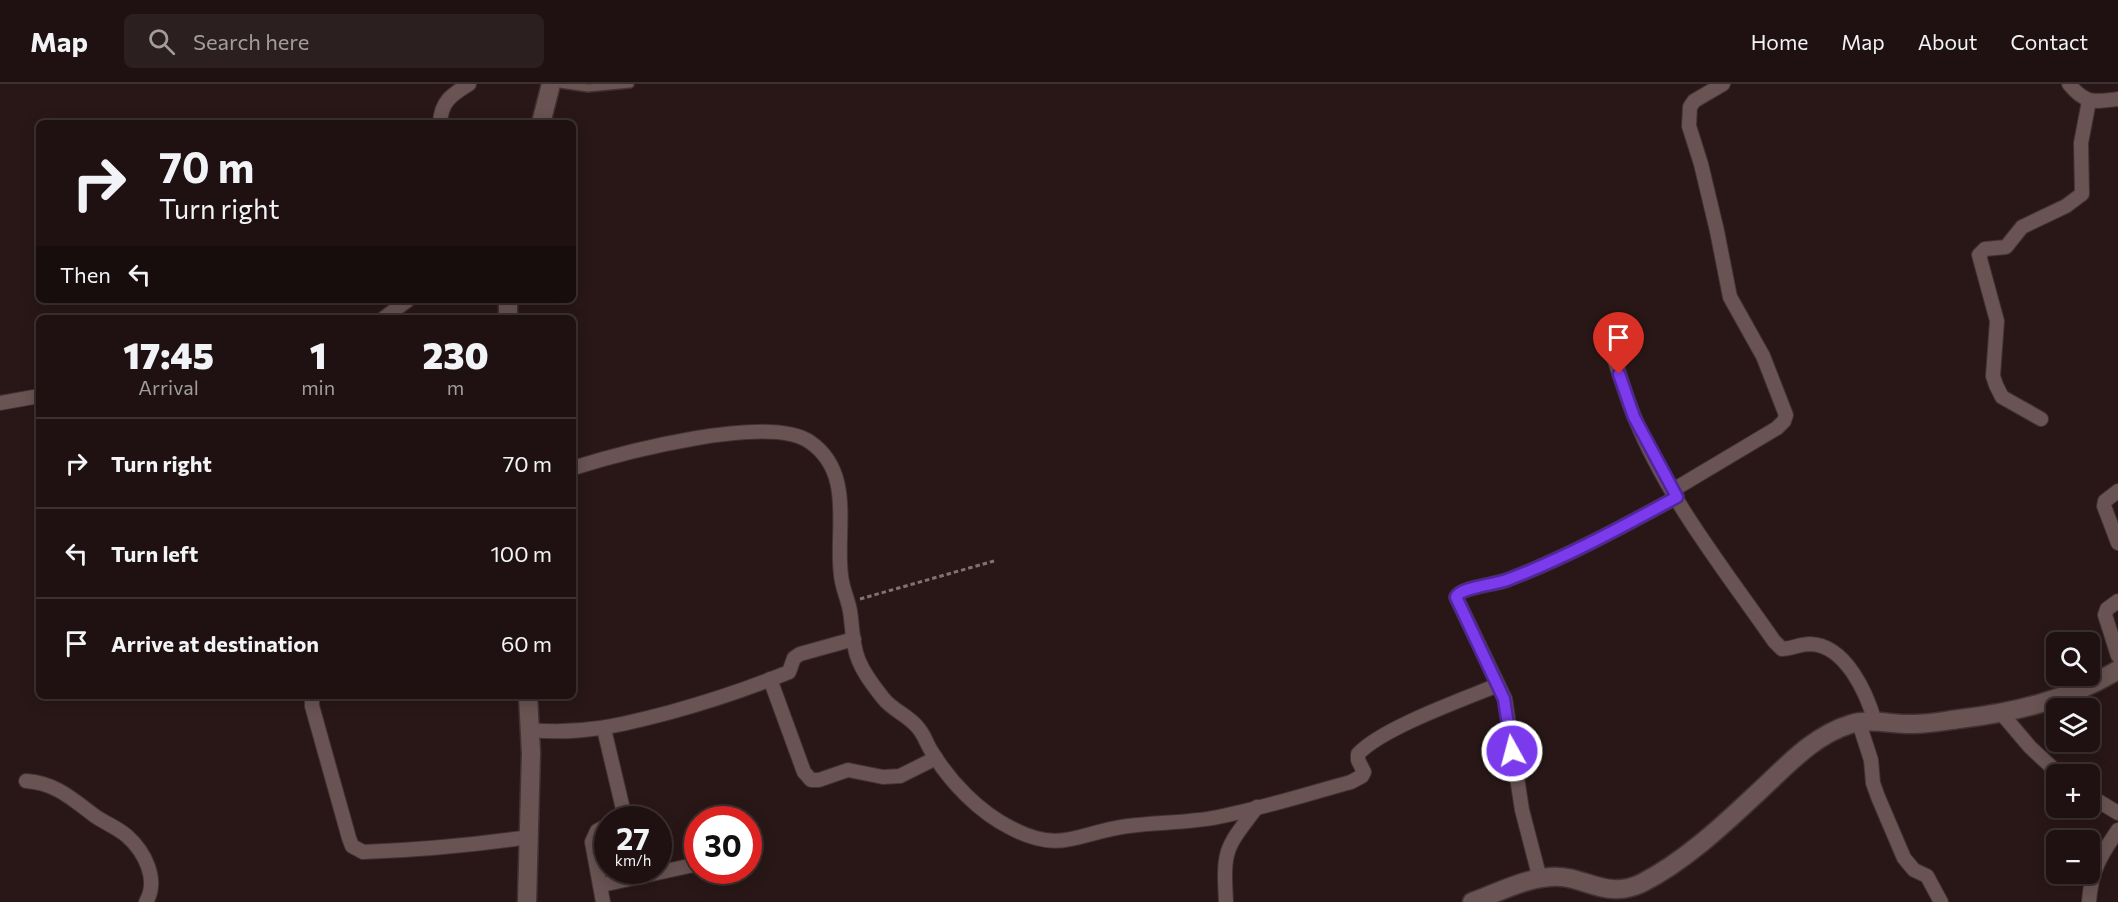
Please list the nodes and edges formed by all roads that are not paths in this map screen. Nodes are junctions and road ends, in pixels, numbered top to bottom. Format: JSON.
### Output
{"nodes":[{"id":1,"x":469,"y":84,"type":"edge"},
{"id":2,"x":551,"y":84,"type":"edge"},
{"id":3,"x":560,"y":84,"type":"edge"},
{"id":4,"x":630,"y":84,"type":"edge"},
{"id":5,"x":1723,"y":84,"type":"edge"},
{"id":6,"x":2069,"y":84,"type":"edge"},
{"id":7,"x":2118,"y":99,"type":"edge"},
{"id":8,"x":2089,"y":101,"type":"junction"},
{"id":9,"x":440,"y":120,"type":"edge"},
{"id":10,"x":542,"y":120,"type":"edge"},
{"id":11,"x":404,"y":303,"type":"edge"},
{"id":12,"x":388,"y":315,"type":"edge"},
{"id":13,"x":1613,"y":355,"type":"dead end"},
{"id":14,"x":36,"y":397,"type":"edge"},
{"id":15,"x":0,"y":403,"type":"edge"},
{"id":16,"x":2041,"y":420,"type":"dead end"},
{"id":17,"x":576,"y":467,"type":"edge"},
{"id":18,"x":2118,"y":491,"type":"edge"},
{"id":19,"x":1675,"y":494,"type":"junction"},
{"id":20,"x":2118,"y":543,"type":"edge"},
{"id":21,"x":2118,"y":601,"type":"edge"},
{"id":22,"x":854,"y":639,"type":"junction"},
{"id":23,"x":2118,"y":656,"type":"edge"},
{"id":24,"x":2118,"y":670,"type":"edge"},
{"id":25,"x":770,"y":680,"type":"junction"},
{"id":26,"x":1498,"y":685,"type":"junction"},
{"id":27,"x":312,"y":699,"type":"edge"},
{"id":28,"x":528,"y":699,"type":"edge"},
{"id":29,"x":2002,"y":714,"type":"junction"},
{"id":30,"x":1867,"y":723,"type":"junction"},
{"id":31,"x":604,"y":729,"type":"junction"},
{"id":32,"x":530,"y":730,"type":"junction"},
{"id":33,"x":936,"y":758,"type":"junction"},
{"id":34,"x":2048,"y":764,"type":"edge"},
{"id":35,"x":26,"y":781,"type":"dead end"},
{"id":36,"x":2100,"y":802,"type":"edge"},
{"id":37,"x":621,"y":806,"type":"edge"},
{"id":38,"x":1257,"y":807,"type":"junction"},
{"id":39,"x":2118,"y":813,"type":"edge"},
{"id":40,"x":2118,"y":830,"type":"edge"},
{"id":41,"x":529,"y":837,"type":"junction"},
{"id":42,"x":684,"y":867,"type":"edge"},
{"id":43,"x":1540,"y":879,"type":"junction"},
{"id":44,"x":602,"y":885,"type":"joint"},
{"id":45,"x":1614,"y":896,"type":"edge"},
{"id":46,"x":146,"y":902,"type":"edge"},
{"id":47,"x":527,"y":902,"type":"edge"},
{"id":48,"x":603,"y":902,"type":"edge"},
{"id":49,"x":1226,"y":902,"type":"edge"},
{"id":50,"x":1472,"y":902,"type":"edge"},
{"id":51,"x":1941,"y":902,"type":"edge"},
{"id":52,"x":2090,"y":902,"type":"edge"}],
"edges":[{"from":1,"to":9,"type":"street"},
{"from":2,"to":10,"type":"street"},
{"from":3,"to":4,"type":"lane"},
{"from":5,"to":19,"type":"street"},
{"from":6,"to":8,"type":"street"},
{"from":7,"to":8,"type":"street"},
{"from":8,"to":16,"type":"street"},
{"from":11,"to":12,"type":"street"},
{"from":13,"to":19,"type":"street"},
{"from":14,"to":15,"type":"street"},
{"from":17,"to":22,"type":"street"},
{"from":18,"to":20,"type":"street"},
{"from":19,"to":26,"type":"street"},
{"from":19,"to":30,"type":"street"},
{"from":21,"to":23,"type":"street"},
{"from":22,"to":25,"type":"street"},
{"from":22,"to":33,"type":"street"},
{"from":24,"to":29,"type":"street"},
{"from":25,"to":31,"type":"street"},
{"from":25,"to":33,"type":"street"},
{"from":26,"to":38,"type":"street"},
{"from":26,"to":43,"type":"street"},
{"from":27,"to":41,"type":"street"},
{"from":28,"to":32,"type":"street"},
{"from":29,"to":30,"type":"street"},
{"from":29,"to":34,"type":"street"},
{"from":30,"to":45,"type":"street"},
{"from":30,"to":51,"type":"street"},
{"from":31,"to":32,"type":"street"},
{"from":31,"to":37,"type":"street"},
{"from":32,"to":41,"type":"street"},
{"from":33,"to":38,"type":"street"},
{"from":35,"to":46,"type":"street"},
{"from":36,"to":39,"type":"street"},
{"from":38,"to":49,"type":"street"},
{"from":40,"to":52,"type":"street"},
{"from":41,"to":47,"type":"street"},
{"from":42,"to":44,"type":"street"},
{"from":43,"to":45,"type":"street"},
{"from":43,"to":50,"type":"street"},
{"from":44,"to":48,"type":"street"}]}
